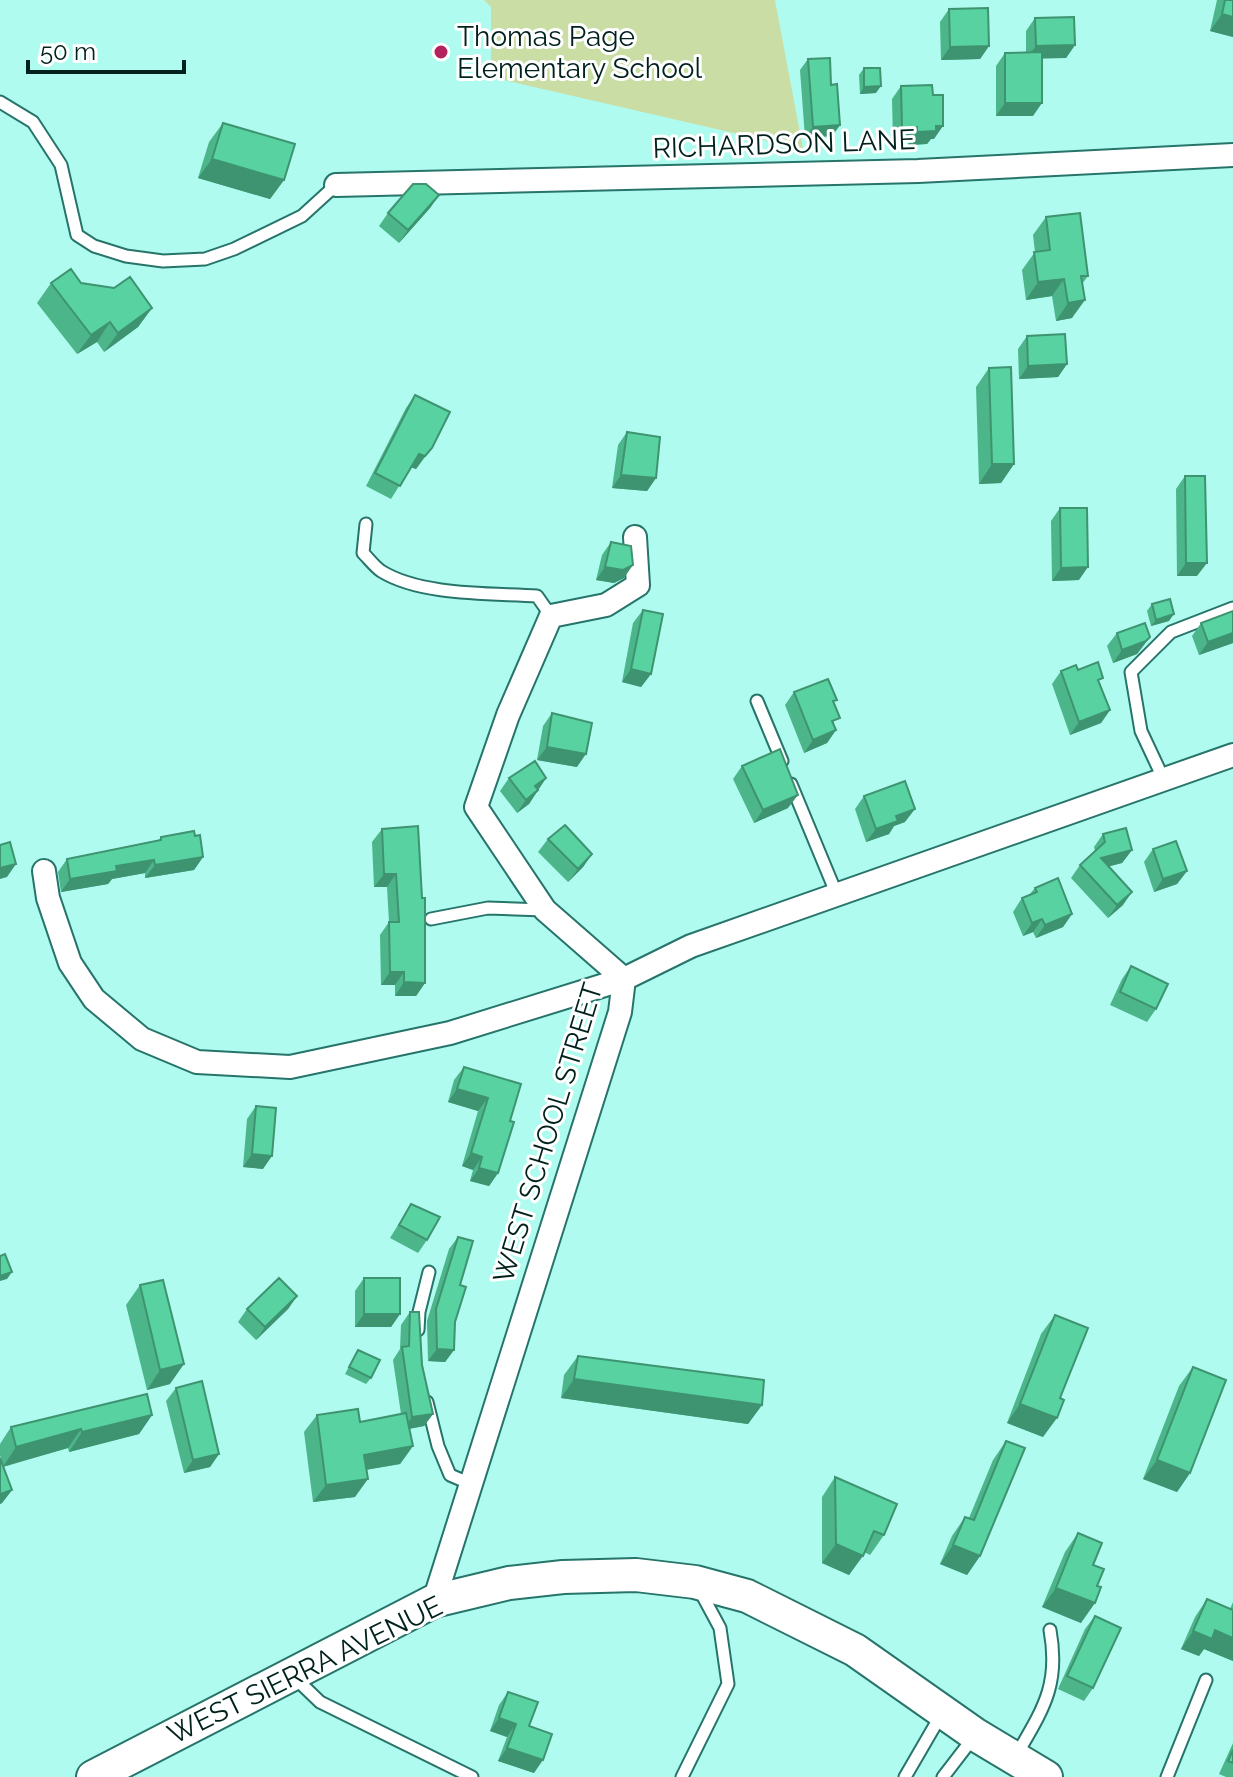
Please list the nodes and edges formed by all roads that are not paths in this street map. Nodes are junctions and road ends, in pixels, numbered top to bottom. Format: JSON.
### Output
{"nodes":[{"id":1,"x":0,"y":102,"type":"edge"},
{"id":2,"x":1233,"y":155,"type":"edge"},
{"id":3,"x":336,"y":185,"type":"joint"},
{"id":4,"x":366,"y":524,"type":"dead end"},
{"id":5,"x":635,"y":537,"type":"dead end"},
{"id":6,"x":1233,"y":608,"type":"edge"},
{"id":7,"x":551,"y":616,"type":"junction"},
{"id":8,"x":757,"y":701,"type":"dead end"},
{"id":9,"x":1233,"y":755,"type":"edge"},
{"id":10,"x":1164,"y":780,"type":"junction"},
{"id":11,"x":44,"y":871,"type":"dead end"},
{"id":12,"x":837,"y":895,"type":"junction"},
{"id":13,"x":545,"y":910,"type":"junction"},
{"id":14,"x":431,"y":919,"type":"dead end"},
{"id":15,"x":624,"y":979,"type":"junction"},
{"id":16,"x":429,"y":1272,"type":"dead end"},
{"id":17,"x":418,"y":1341,"type":"edge"},
{"id":18,"x":425,"y":1386,"type":"edge"},
{"id":19,"x":471,"y":1484,"type":"junction"},
{"id":20,"x":695,"y":1582,"type":"junction"},
{"id":21,"x":434,"y":1601,"type":"junction"},
{"id":22,"x":1050,"y":1630,"type":"dead end"},
{"id":23,"x":292,"y":1675,"type":"junction"},
{"id":24,"x":1206,"y":1680,"type":"dead end"},
{"id":25,"x":943,"y":1711,"type":"junction"},
{"id":26,"x":976,"y":1735,"type":"junction"},
{"id":27,"x":1015,"y":1758,"type":"junction"},
{"id":28,"x":93,"y":1777,"type":"edge"},
{"id":29,"x":472,"y":1777,"type":"edge"},
{"id":30,"x":682,"y":1777,"type":"edge"},
{"id":31,"x":905,"y":1777,"type":"edge"},
{"id":32,"x":943,"y":1777,"type":"edge"},
{"id":33,"x":1046,"y":1777,"type":"edge"},
{"id":34,"x":1167,"y":1777,"type":"edge"}],
"edges":[{"from":1,"to":3,"type":"lane"},
{"from":2,"to":3,"type":"street","name":"RICHARDSON LANE"},
{"from":4,"to":7,"type":"lane"},
{"from":5,"to":7,"type":"street"},
{"from":6,"to":10,"type":"lane"},
{"from":7,"to":13,"type":"street"},
{"from":8,"to":12,"type":"lane"},
{"from":9,"to":10,"type":"street","name":"WEST SCHOOL STREET"},
{"from":10,"to":12,"type":"street","name":"WEST SCHOOL STREET"},
{"from":11,"to":15,"type":"street"},
{"from":12,"to":15,"type":"street","name":"WEST SCHOOL STREET"},
{"from":13,"to":14,"type":"lane"},
{"from":13,"to":15,"type":"street"},
{"from":15,"to":19,"type":"street","name":"WEST SCHOOL STREET"},
{"from":16,"to":17,"type":"lane"},
{"from":18,"to":19,"type":"lane"},
{"from":19,"to":21,"type":"street","name":"WEST SCHOOL STREET"},
{"from":20,"to":21,"type":"main road","name":"WEST SIERRA AVENUE"},
{"from":20,"to":25,"type":"main road","name":"WEST SIERRA AVENUE"},
{"from":20,"to":30,"type":"lane"},
{"from":21,"to":23,"type":"main road","name":"WEST SIERRA AVENUE"},
{"from":22,"to":27,"type":"lane"},
{"from":23,"to":28,"type":"main road","name":"WEST SIERRA AVENUE"},
{"from":23,"to":29,"type":"lane"},
{"from":24,"to":34,"type":"lane"},
{"from":25,"to":26,"type":"main road","name":"WEST SIERRA AVENUE"},
{"from":25,"to":31,"type":"lane"},
{"from":26,"to":27,"type":"main road","name":"WEST SIERRA AVENUE"},
{"from":26,"to":32,"type":"lane"},
{"from":27,"to":33,"type":"main road","name":"WEST SIERRA AVENUE"}]}
